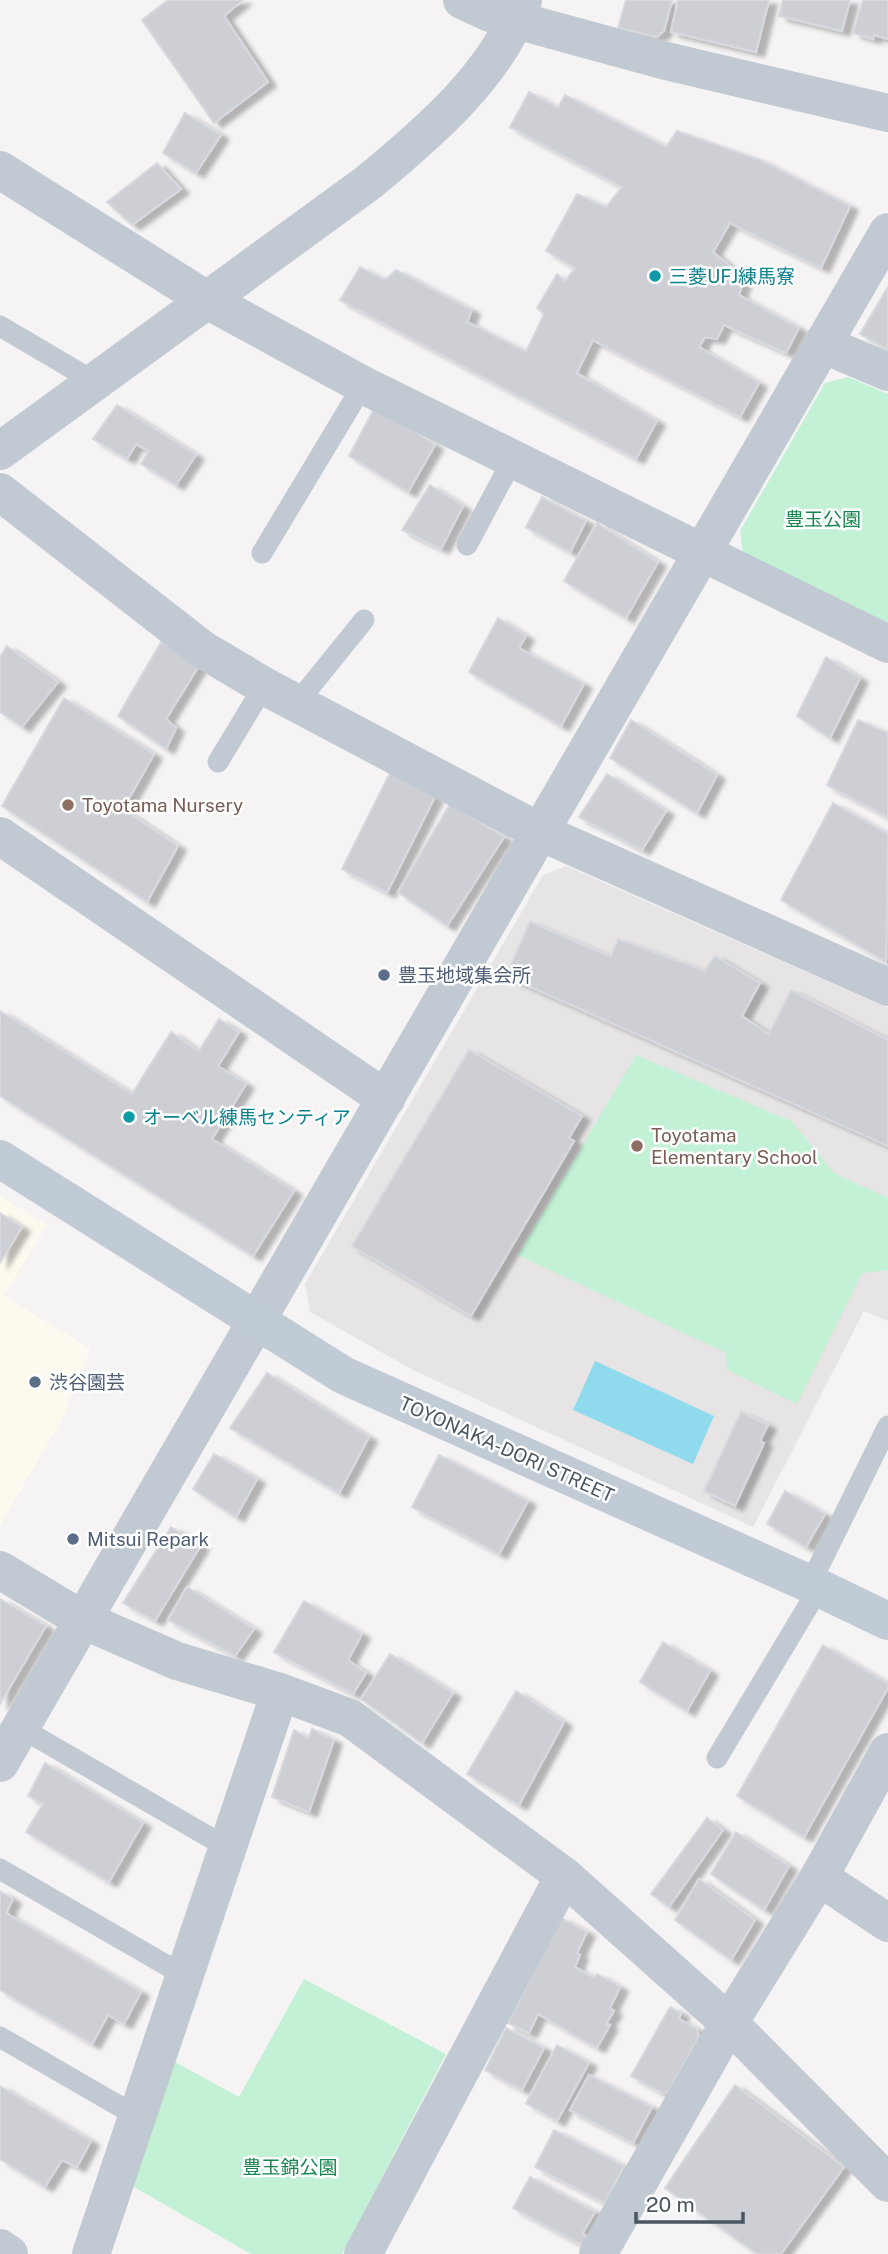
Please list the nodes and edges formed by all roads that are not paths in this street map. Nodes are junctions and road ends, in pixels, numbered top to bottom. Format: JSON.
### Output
{"nodes":[{"id":1,"x":462,"y":0,"type":"edge"},
{"id":2,"x":520,"y":10,"type":"edge"},
{"id":3,"x":888,"y":113,"type":"edge"},
{"id":4,"x":0,"y":170,"type":"edge"},
{"id":5,"x":888,"y":232,"type":"edge"},
{"id":6,"x":207,"y":300,"type":"junction"},
{"id":7,"x":0,"y":326,"type":"edge"},
{"id":8,"x":822,"y":344,"type":"junction"},
{"id":9,"x":888,"y":372,"type":"edge"},
{"id":10,"x":95,"y":382,"type":"junction"},
{"id":11,"x":363,"y":385,"type":"junction"},
{"id":12,"x":0,"y":452,"type":"edge"},
{"id":13,"x":513,"y":459,"type":"junction"},
{"id":14,"x":0,"y":492,"type":"edge"},
{"id":15,"x":467,"y":545,"type":"dead end"},
{"id":16,"x":262,"y":553,"type":"dead end"},
{"id":17,"x":703,"y":554,"type":"junction"},
{"id":18,"x":363,"y":620,"type":"dead end"},
{"id":19,"x":888,"y":644,"type":"edge"},
{"id":20,"x":264,"y":686,"type":"junction"},
{"id":21,"x":297,"y":704,"type":"junction"},
{"id":22,"x":218,"y":762,"type":"dead end"},
{"id":23,"x":540,"y":831,"type":"junction"},
{"id":24,"x":0,"y":836,"type":"edge"},
{"id":25,"x":888,"y":987,"type":"edge"},
{"id":26,"x":386,"y":1099,"type":"junction"},
{"id":27,"x":0,"y":1159,"type":"edge"},
{"id":28,"x":256,"y":1323,"type":"junction"},
{"id":29,"x":888,"y":1426,"type":"edge"},
{"id":30,"x":0,"y":1570,"type":"edge"},
{"id":31,"x":814,"y":1586,"type":"junction"},
{"id":32,"x":83,"y":1620,"type":"junction"},
{"id":33,"x":888,"y":1621,"type":"edge"},
{"id":34,"x":280,"y":1692,"type":"junction"},
{"id":35,"x":21,"y":1728,"type":"junction"},
{"id":36,"x":888,"y":1752,"type":"edge"},
{"id":37,"x":717,"y":1759,"type":"dead end"},
{"id":38,"x":0,"y":1763,"type":"edge"},
{"id":39,"x":228,"y":1848,"type":"junction"},
{"id":40,"x":0,"y":1869,"type":"edge"},
{"id":41,"x":564,"y":1876,"type":"junction"},
{"id":42,"x":819,"y":1877,"type":"junction"},
{"id":43,"x":888,"y":1923,"type":"edge"},
{"id":44,"x":185,"y":1976,"type":"junction"},
{"id":45,"x":729,"y":2023,"type":"junction"},
{"id":46,"x":0,"y":2037,"type":"edge"},
{"id":47,"x":138,"y":2117,"type":"junction"},
{"id":48,"x":888,"y":2183,"type":"edge"},
{"id":49,"x":0,"y":2248,"type":"edge"},
{"id":50,"x":9,"y":2254,"type":"edge"},
{"id":51,"x":91,"y":2254,"type":"edge"},
{"id":52,"x":363,"y":2254,"type":"edge"},
{"id":53,"x":598,"y":2254,"type":"edge"}],
"edges":[{"from":1,"to":2,"type":"street"},
{"from":2,"to":3,"type":"street"},
{"from":2,"to":6,"type":"street"},
{"from":4,"to":6,"type":"street"},
{"from":5,"to":8,"type":"street"},
{"from":6,"to":10,"type":"street"},
{"from":6,"to":11,"type":"street"},
{"from":7,"to":10,"type":"lane"},
{"from":8,"to":9,"type":"street"},
{"from":8,"to":17,"type":"street"},
{"from":10,"to":12,"type":"street"},
{"from":11,"to":13,"type":"street"},
{"from":11,"to":16,"type":"lane"},
{"from":13,"to":15,"type":"lane"},
{"from":13,"to":17,"type":"street"},
{"from":14,"to":20,"type":"street"},
{"from":17,"to":19,"type":"street"},
{"from":17,"to":23,"type":"street"},
{"from":18,"to":21,"type":"lane"},
{"from":20,"to":21,"type":"street"},
{"from":20,"to":22,"type":"lane"},
{"from":21,"to":23,"type":"street"},
{"from":23,"to":25,"type":"street"},
{"from":23,"to":26,"type":"street"},
{"from":24,"to":26,"type":"street"},
{"from":26,"to":28,"type":"street"},
{"from":27,"to":28,"type":"street","name":"TOYONAKA-DORI STREET"},
{"from":28,"to":31,"type":"street","name":"TOYONAKA-DORI STREET"},
{"from":28,"to":32,"type":"street"},
{"from":29,"to":31,"type":"lane"},
{"from":30,"to":32,"type":"street"},
{"from":31,"to":33,"type":"street","name":"TOYONAKA-DORI STREET"},
{"from":31,"to":37,"type":"lane"},
{"from":32,"to":34,"type":"street"},
{"from":32,"to":35,"type":"street"},
{"from":34,"to":39,"type":"street"},
{"from":34,"to":41,"type":"street"},
{"from":35,"to":38,"type":"street"},
{"from":35,"to":39,"type":"lane"},
{"from":36,"to":42,"type":"street"},
{"from":39,"to":44,"type":"street"},
{"from":40,"to":44,"type":"lane"},
{"from":41,"to":45,"type":"street"},
{"from":41,"to":52,"type":"street"},
{"from":42,"to":43,"type":"street"},
{"from":42,"to":45,"type":"street"},
{"from":44,"to":47,"type":"street"},
{"from":45,"to":48,"type":"street"},
{"from":45,"to":53,"type":"street"},
{"from":46,"to":47,"type":"lane"},
{"from":47,"to":51,"type":"street"},
{"from":49,"to":50,"type":"street"}]}
